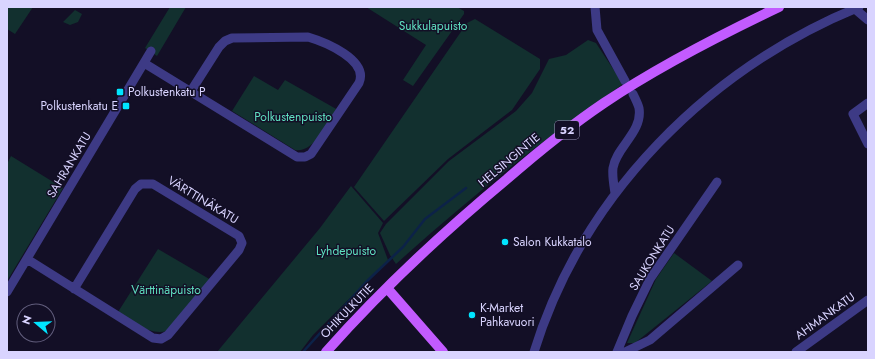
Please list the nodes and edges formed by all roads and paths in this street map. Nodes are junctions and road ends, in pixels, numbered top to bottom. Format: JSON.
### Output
{"nodes":[{"id":1,"x":595,"y":7,"type":"edge"},
{"id":2,"x":779,"y":7,"type":"edge"},
{"id":3,"x":857,"y":8,"type":"edge"},
{"id":4,"x":868,"y":20,"type":"edge"},
{"id":5,"x":151,"y":51,"type":"dead end"},
{"id":6,"x":144,"y":63,"type":"junction"},
{"id":7,"x":625,"y":81,"type":"dead end"},
{"id":8,"x":191,"y":91,"type":"junction"},
{"id":9,"x":633,"y":94,"type":"dead end"},
{"id":10,"x":868,"y":103,"type":"edge"},
{"id":11,"x":868,"y":144,"type":"edge"},
{"id":12,"x":717,"y":182,"type":"dead end"},
{"id":13,"x":615,"y":193,"type":"junction"},
{"id":14,"x":27,"y":259,"type":"junction"},
{"id":15,"x":738,"y":265,"type":"dead end"},
{"id":16,"x":386,"y":288,"type":"junction"},
{"id":17,"x":74,"y":289,"type":"junction"},
{"id":18,"x":7,"y":292,"type":"edge"},
{"id":19,"x":868,"y":300,"type":"edge"},
{"id":20,"x":326,"y":352,"type":"edge"},
{"id":21,"x":443,"y":352,"type":"edge"},
{"id":22,"x":534,"y":352,"type":"edge"},
{"id":23,"x":617,"y":352,"type":"edge"},
{"id":24,"x":625,"y":352,"type":"edge"},
{"id":25,"x":796,"y":352,"type":"edge"}],
"edges":[{"from":1,"to":7,"type":"street"},
{"from":2,"to":16,"type":"main road","name":"HELSINGINTIE","number":"52"},
{"from":3,"to":4,"type":"street"},
{"from":3,"to":13,"type":"street"},
{"from":5,"to":6,"type":"street","name":"SAHRANKATU"},
{"from":6,"to":8,"type":"street"},
{"from":6,"to":14,"type":"street","name":"SAHRANKATU"},
{"from":8,"to":8,"type":"street"},
{"from":9,"to":13,"type":"street"},
{"from":10,"to":11,"type":"street"},
{"from":12,"to":23,"type":"street","name":"SAUKONKATU"},
{"from":13,"to":22,"type":"street"},
{"from":14,"to":17,"type":"street","name":"VÄRTTINÄKATU"},
{"from":14,"to":18,"type":"street","name":"SAHRANKATU"},
{"from":15,"to":24,"type":"street"},
{"from":16,"to":20,"type":"main road","name":"OHIKULKUTIE","number":"52"},
{"from":16,"to":21,"type":"main road"},
{"from":17,"to":17,"type":"street","name":"VÄRTTINÄKATU"},
{"from":19,"to":25,"type":"street","name":"AHMANKATU"}]}
